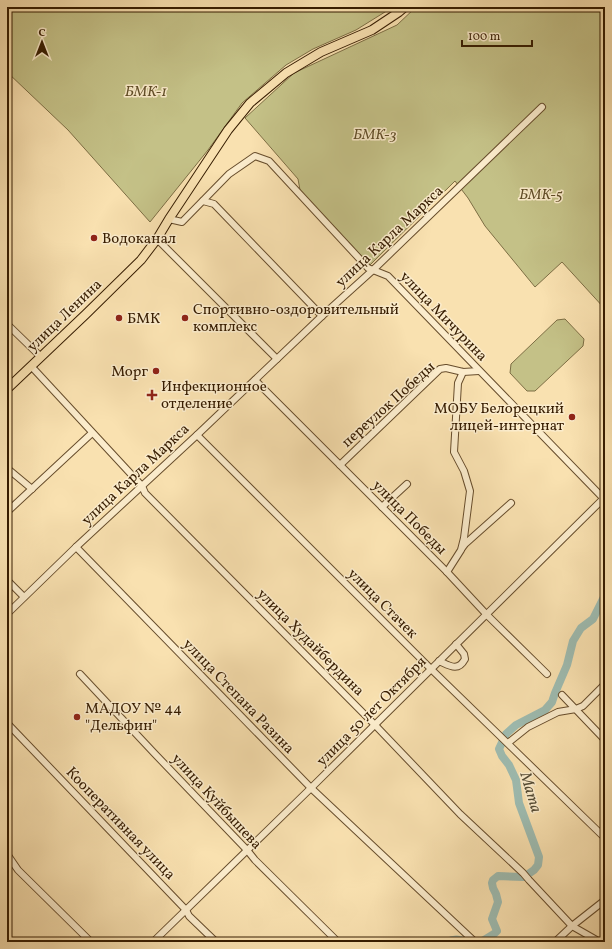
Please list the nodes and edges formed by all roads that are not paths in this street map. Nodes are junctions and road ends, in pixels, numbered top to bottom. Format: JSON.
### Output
{"nodes":[{"id":1,"x":405,"y":7,"type":"edge"},
{"id":2,"x":542,"y":107,"type":"dead end"},
{"id":3,"x":203,"y":201,"type":"junction"},
{"id":4,"x":169,"y":219,"type":"junction"},
{"id":5,"x":157,"y":239,"type":"junction"},
{"id":6,"x":373,"y":270,"type":"junction"},
{"id":7,"x":322,"y":316,"type":"junction"},
{"id":8,"x":7,"y":324,"type":"edge"},
{"id":9,"x":41,"y":357,"type":"junction"},
{"id":10,"x":277,"y":359,"type":"junction"},
{"id":11,"x":31,"y":366,"type":"junction"},
{"id":12,"x":479,"y":371,"type":"junction"},
{"id":13,"x":463,"y":372,"type":"junction"},
{"id":14,"x":255,"y":380,"type":"junction"},
{"id":15,"x":7,"y":388,"type":"edge"},
{"id":16,"x":92,"y":433,"type":"junction"},
{"id":17,"x":197,"y":435,"type":"junction"},
{"id":18,"x":340,"y":465,"type":"junction"},
{"id":19,"x":8,"y":469,"type":"dead end"},
{"id":20,"x":407,"y":484,"type":"dead end"},
{"id":21,"x":142,"y":486,"type":"junction"},
{"id":22,"x":32,"y":489,"type":"junction"},
{"id":23,"x":604,"y":498,"type":"edge"},
{"id":24,"x":511,"y":503,"type":"dead end"},
{"id":25,"x":382,"y":507,"type":"junction"},
{"id":26,"x":7,"y":512,"type":"edge"},
{"id":27,"x":76,"y":546,"type":"junction"},
{"id":28,"x":461,"y":550,"type":"junction"},
{"id":29,"x":446,"y":572,"type":"junction"},
{"id":30,"x":7,"y":580,"type":"edge"},
{"id":31,"x":24,"y":597,"type":"junction"},
{"id":32,"x":7,"y":614,"type":"edge"},
{"id":33,"x":487,"y":615,"type":"junction"},
{"id":34,"x":456,"y":644,"type":"junction"},
{"id":35,"x":439,"y":661,"type":"junction"},
{"id":36,"x":431,"y":669,"type":"junction"},
{"id":37,"x":80,"y":674,"type":"dead end"},
{"id":38,"x":546,"y":674,"type":"dead end"},
{"id":39,"x":605,"y":684,"type":"edge"},
{"id":40,"x":562,"y":695,"type":"dead end"},
{"id":41,"x":576,"y":709,"type":"junction"},
{"id":42,"x":7,"y":723,"type":"edge"},
{"id":43,"x":375,"y":725,"type":"junction"},
{"id":44,"x":605,"y":740,"type":"edge"},
{"id":45,"x":508,"y":743,"type":"junction"},
{"id":46,"x":311,"y":788,"type":"junction"},
{"id":47,"x":605,"y":838,"type":"edge"},
{"id":48,"x":247,"y":850,"type":"junction"},
{"id":49,"x":7,"y":854,"type":"edge"},
{"id":50,"x":605,"y":900,"type":"edge"},
{"id":51,"x":186,"y":910,"type":"junction"},
{"id":52,"x":572,"y":926,"type":"junction"},
{"id":53,"x":472,"y":940,"type":"edge"},
{"id":54,"x":91,"y":942,"type":"edge"},
{"id":55,"x":153,"y":942,"type":"edge"},
{"id":56,"x":216,"y":942,"type":"edge"},
{"id":57,"x":338,"y":942,"type":"edge"},
{"id":58,"x":555,"y":942,"type":"edge"},
{"id":59,"x":600,"y":942,"type":"edge"}],
"edges":[{"from":1,"to":4,"type":"main road","name":"улица Ленина"},
{"from":2,"to":6,"type":"street","name":"улица Карла Маркса"},
{"from":3,"to":4,"type":"street","name":"улица Мичурина"},
{"from":3,"to":6,"type":"street","name":"улица Мичурина"},
{"from":3,"to":7,"type":"street"},
{"from":4,"to":5,"type":"main road","name":"улица Ленина"},
{"from":5,"to":9,"type":"main road","name":"улица Ленина"},
{"from":5,"to":10,"type":"street"},
{"from":6,"to":7,"type":"street","name":"улица Карла Маркса"},
{"from":6,"to":12,"type":"street","name":"улица Мичурина"},
{"from":7,"to":10,"type":"street","name":"улица Карла Маркса"},
{"from":8,"to":9,"type":"street"},
{"from":9,"to":11,"type":"main road","name":"улица Ленина"},
{"from":10,"to":14,"type":"street","name":"улица Карла Маркса"},
{"from":11,"to":15,"type":"main road","name":"улица Ленина"},
{"from":11,"to":16,"type":"street","name":"улица Худайбердина"},
{"from":12,"to":13,"type":"street","name":"переулок Победы"},
{"from":12,"to":23,"type":"street","name":"улица Мичурина"},
{"from":13,"to":18,"type":"street","name":"переулок Победы"},
{"from":13,"to":28,"type":"street"},
{"from":14,"to":17,"type":"street","name":"улица Карла Маркса"},
{"from":14,"to":18,"type":"street","name":"улица Победы"},
{"from":16,"to":21,"type":"street","name":"улица Худайбердина"},
{"from":16,"to":22,"type":"street"},
{"from":17,"to":21,"type":"street","name":"улица Карла Маркса"},
{"from":17,"to":36,"type":"street","name":"улица Стачек"},
{"from":18,"to":25,"type":"street","name":"улица Победы"},
{"from":19,"to":22,"type":"street"},
{"from":20,"to":25,"type":"street"},
{"from":21,"to":27,"type":"street","name":"улица Карла Маркса"},
{"from":21,"to":43,"type":"street","name":"улица Худайбердина"},
{"from":22,"to":26,"type":"street"},
{"from":23,"to":33,"type":"street","name":"улица 50 лет Октября"},
{"from":24,"to":28,"type":"street"},
{"from":25,"to":29,"type":"street","name":"улица Победы"},
{"from":27,"to":31,"type":"street","name":"улица Карла Маркса"},
{"from":27,"to":46,"type":"street","name":"улица Степана Разина"},
{"from":28,"to":29,"type":"street"},
{"from":29,"to":33,"type":"street","name":"улица Победы"},
{"from":30,"to":31,"type":"street"},
{"from":31,"to":32,"type":"street","name":"улица Карла Маркса"},
{"from":33,"to":34,"type":"street","name":"улица 50 лет Октября"},
{"from":33,"to":38,"type":"street","name":"улица Победы"},
{"from":34,"to":35,"type":"street","name":"улица 50 лет Октября"},
{"from":34,"to":35,"type":"street"},
{"from":35,"to":36,"type":"street","name":"улица 50 лет Октября"},
{"from":36,"to":43,"type":"street","name":"улица 50 лет Октября"},
{"from":36,"to":45,"type":"street","name":"улица Стачек"},
{"from":37,"to":48,"type":"street","name":"улица Куйбышева"},
{"from":39,"to":41,"type":"street"},
{"from":40,"to":41,"type":"street"},
{"from":41,"to":44,"type":"street"},
{"from":41,"to":45,"type":"street"},
{"from":42,"to":51,"type":"street","name":"Кооперативная улица"},
{"from":43,"to":46,"type":"street","name":"улица 50 лет Октября"},
{"from":43,"to":52,"type":"street","name":"улица Худайбердина"},
{"from":45,"to":47,"type":"street","name":"улица Стачек"},
{"from":46,"to":48,"type":"street","name":"улица 50 лет Октября"},
{"from":46,"to":53,"type":"street","name":"улица Степана Разина"},
{"from":48,"to":51,"type":"street","name":"улица 50 лет Октября"},
{"from":48,"to":57,"type":"street","name":"улица Куйбышева"},
{"from":49,"to":54,"type":"street"},
{"from":50,"to":52,"type":"street"},
{"from":51,"to":55,"type":"street","name":"улица 50 лет Октября"},
{"from":51,"to":56,"type":"street","name":"Кооперативная улица"},
{"from":52,"to":58,"type":"street"},
{"from":52,"to":59,"type":"street","name":"улица Худайбердина"}]}
